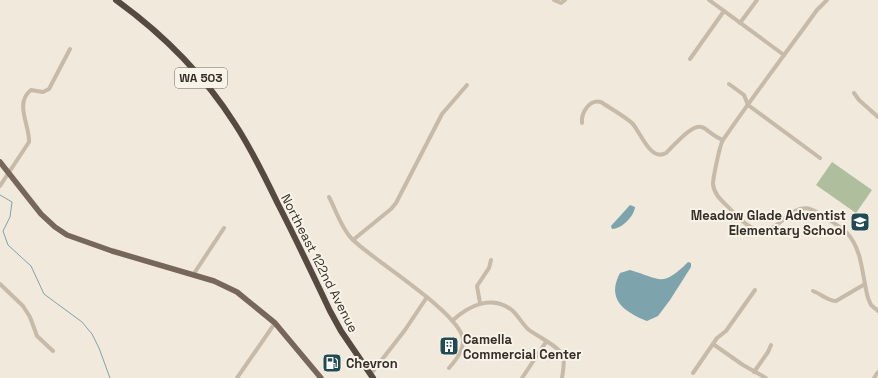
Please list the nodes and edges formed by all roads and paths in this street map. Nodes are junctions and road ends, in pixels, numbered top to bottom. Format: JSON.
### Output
{"nodes":[{"id":1,"x":116,"y":0,"type":"edge"},
{"id":2,"x":554,"y":0,"type":"edge"},
{"id":3,"x":566,"y":0,"type":"edge"},
{"id":4,"x":709,"y":0,"type":"edge"},
{"id":5,"x":757,"y":0,"type":"edge"},
{"id":6,"x":827,"y":0,"type":"edge"},
{"id":7,"x":724,"y":11,"type":"junction"},
{"id":8,"x":740,"y":23,"type":"junction"},
{"id":9,"x":70,"y":49,"type":"dead end"},
{"id":10,"x":784,"y":55,"type":"junction"},
{"id":11,"x":690,"y":59,"type":"dead end"},
{"id":12,"x":729,"y":84,"type":"dead end"},
{"id":13,"x":467,"y":85,"type":"dead end"},
{"id":14,"x":854,"y":93,"type":"dead end"},
{"id":15,"x":748,"y":105,"type":"junction"},
{"id":16,"x":878,"y":117,"type":"edge"},
{"id":17,"x":582,"y":123,"type":"dead end"},
{"id":18,"x":723,"y":140,"type":"junction"},
{"id":19,"x":820,"y":158,"type":"dead end"},
{"id":20,"x":0,"y":162,"type":"edge"},
{"id":21,"x":8,"y":172,"type":"junction"},
{"id":22,"x":0,"y":186,"type":"edge"},
{"id":23,"x":329,"y":197,"type":"dead end"},
{"id":24,"x":224,"y":228,"type":"dead end"},
{"id":25,"x":353,"y":240,"type":"junction"},
{"id":26,"x":491,"y":260,"type":"dead end"},
{"id":27,"x":193,"y":275,"type":"junction"},
{"id":28,"x":0,"y":284,"type":"edge"},
{"id":29,"x":865,"y":284,"type":"junction"},
{"id":30,"x":755,"y":290,"type":"dead end"},
{"id":31,"x":813,"y":291,"type":"dead end"},
{"id":32,"x":427,"y":297,"type":"junction"},
{"id":33,"x":480,"y":303,"type":"junction"},
{"id":34,"x":878,"y":311,"type":"edge"},
{"id":35,"x":452,"y":321,"type":"junction"},
{"id":36,"x":275,"y":323,"type":"junction"},
{"id":37,"x":546,"y":342,"type":"junction"},
{"id":38,"x":713,"y":344,"type":"junction"},
{"id":39,"x":771,"y":345,"type":"dead end"},
{"id":40,"x":53,"y":351,"type":"dead end"},
{"id":41,"x":449,"y":368,"type":"dead end"},
{"id":42,"x":754,"y":372,"type":"junction"},
{"id":43,"x":878,"y":372,"type":"edge"},
{"id":44,"x":693,"y":373,"type":"dead end"},
{"id":45,"x":370,"y":377,"type":"edge"},
{"id":46,"x":237,"y":378,"type":"edge"},
{"id":47,"x":321,"y":378,"type":"edge"},
{"id":48,"x":522,"y":378,"type":"edge"},
{"id":49,"x":562,"y":378,"type":"edge"},
{"id":50,"x":766,"y":378,"type":"edge"},
{"id":51,"x":874,"y":378,"type":"edge"}],
"edges":[{"from":1,"to":45,"type":"highway","name":"Northeast 122nd Avenue","number":"WA 503"},
{"from":2,"to":3,"type":"street"},
{"from":4,"to":7,"type":"street"},
{"from":5,"to":8,"type":"street"},
{"from":6,"to":10,"type":"street"},
{"from":7,"to":8,"type":"street"},
{"from":7,"to":11,"type":"street"},
{"from":8,"to":10,"type":"street"},
{"from":9,"to":21,"type":"street"},
{"from":10,"to":15,"type":"street"},
{"from":12,"to":15,"type":"street"},
{"from":13,"to":25,"type":"street"},
{"from":14,"to":16,"type":"street"},
{"from":15,"to":18,"type":"street"},
{"from":15,"to":19,"type":"street"},
{"from":17,"to":18,"type":"street"},
{"from":18,"to":29,"type":"street"},
{"from":20,"to":21,"type":"main road"},
{"from":21,"to":22,"type":"street"},
{"from":21,"to":27,"type":"main road"},
{"from":23,"to":25,"type":"street"},
{"from":24,"to":27,"type":"street"},
{"from":25,"to":32,"type":"street"},
{"from":26,"to":33,"type":"street"},
{"from":27,"to":36,"type":"main road"},
{"from":28,"to":40,"type":"street"},
{"from":29,"to":31,"type":"street"},
{"from":29,"to":34,"type":"street"},
{"from":30,"to":38,"type":"street"},
{"from":32,"to":35,"type":"street"},
{"from":32,"to":45,"type":"street"},
{"from":33,"to":35,"type":"street"},
{"from":33,"to":37,"type":"street"},
{"from":35,"to":41,"type":"street"},
{"from":36,"to":46,"type":"street"},
{"from":36,"to":47,"type":"main road"},
{"from":37,"to":48,"type":"street"},
{"from":37,"to":49,"type":"street"},
{"from":38,"to":42,"type":"street"},
{"from":38,"to":44,"type":"street"},
{"from":39,"to":42,"type":"street"},
{"from":42,"to":50,"type":"street"},
{"from":43,"to":51,"type":"street"}]}
